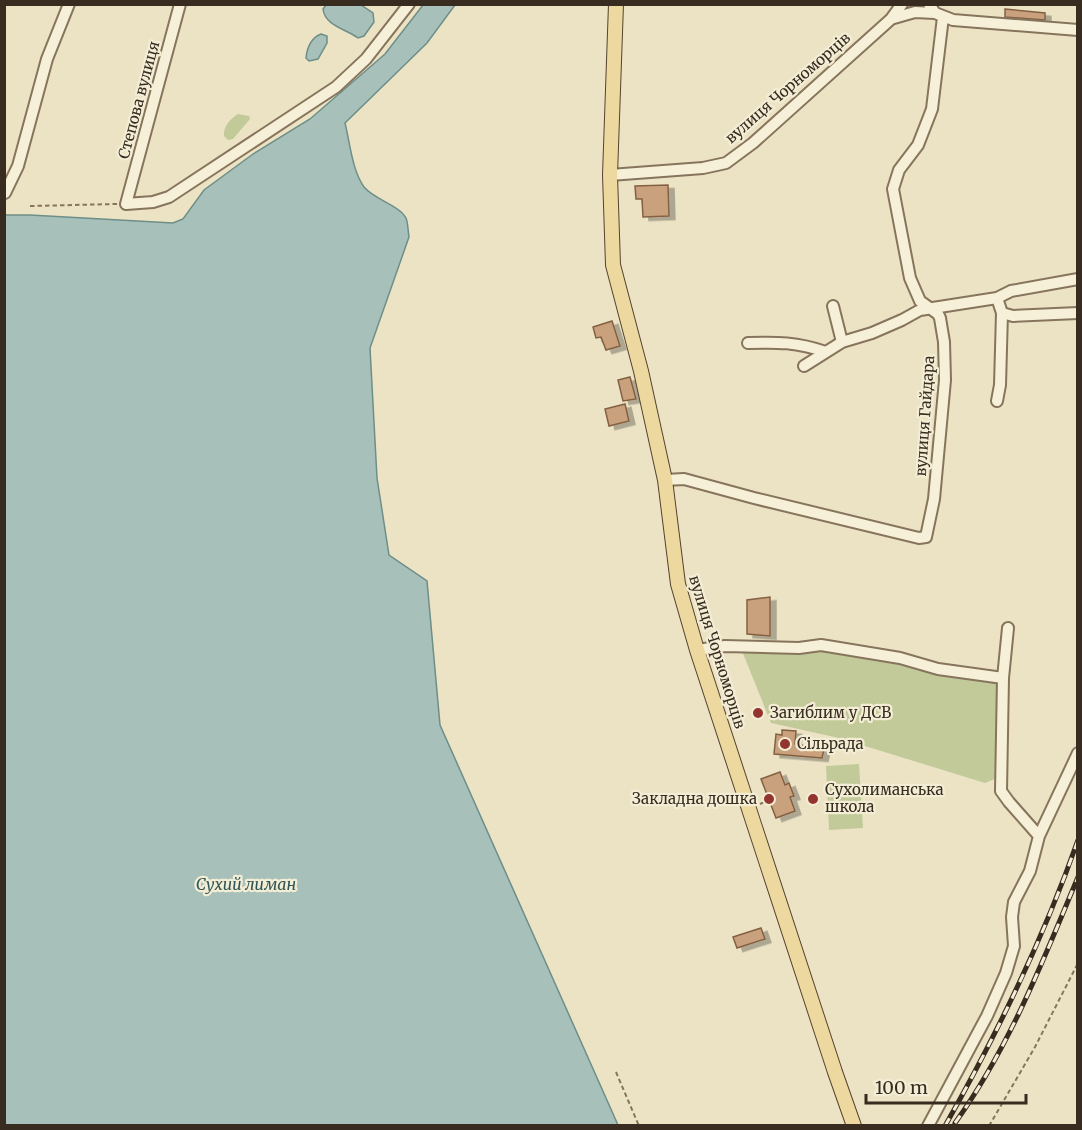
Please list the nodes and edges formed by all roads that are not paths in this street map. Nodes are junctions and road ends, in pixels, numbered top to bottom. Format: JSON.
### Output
{"nodes":[{"id":1,"x":69,"y":4,"type":"edge"},
{"id":2,"x":180,"y":4,"type":"edge"},
{"id":3,"x":409,"y":4,"type":"edge"},
{"id":4,"x":616,"y":4,"type":"edge"},
{"id":5,"x":902,"y":4,"type":"edge"},
{"id":6,"x":936,"y":12,"type":"edge"},
{"id":7,"x":891,"y":20,"type":"junction"},
{"id":8,"x":1077,"y":30,"type":"edge"},
{"id":9,"x":610,"y":174,"type":"junction"},
{"id":10,"x":5,"y":193,"type":"edge"},
{"id":11,"x":1077,"y":279,"type":"edge"},
{"id":12,"x":997,"y":298,"type":"junction"},
{"id":13,"x":833,"y":306,"type":"dead end"},
{"id":14,"x":931,"y":308,"type":"junction"},
{"id":15,"x":1002,"y":313,"type":"junction"},
{"id":16,"x":1077,"y":314,"type":"edge"},
{"id":17,"x":842,"y":342,"type":"junction"},
{"id":18,"x":748,"y":343,"type":"dead end"},
{"id":19,"x":826,"y":352,"type":"junction"},
{"id":20,"x":804,"y":366,"type":"dead end"},
{"id":21,"x":997,"y":401,"type":"dead end"},
{"id":22,"x":665,"y":480,"type":"junction"},
{"id":23,"x":1008,"y":628,"type":"dead end"},
{"id":24,"x":696,"y":650,"type":"junction"},
{"id":25,"x":1003,"y":678,"type":"junction"},
{"id":26,"x":1077,"y":753,"type":"edge"},
{"id":27,"x":1039,"y":836,"type":"junction"},
{"id":28,"x":854,"y":1125,"type":"edge"},
{"id":29,"x":928,"y":1125,"type":"edge"}],
"edges":[{"from":1,"to":10,"type":"street"},
{"from":2,"to":3,"type":"street","name":"Степова вулиця"},
{"from":4,"to":9,"type":"main road","name":"вулиця Чорноморців"},
{"from":5,"to":7,"type":"street","name":"вулиця Чорноморців"},
{"from":6,"to":7,"type":"street"},
{"from":6,"to":8,"type":"street"},
{"from":6,"to":14,"type":"street","name":"вулиця Гайдара"},
{"from":7,"to":9,"type":"street","name":"вулиця Чорноморців"},
{"from":9,"to":22,"type":"main road","name":"вулиця Чорноморців"},
{"from":11,"to":12,"type":"street"},
{"from":12,"to":14,"type":"street"},
{"from":12,"to":15,"type":"street"},
{"from":13,"to":17,"type":"street"},
{"from":14,"to":17,"type":"street"},
{"from":14,"to":22,"type":"street","name":"вулиця Гайдара"},
{"from":15,"to":16,"type":"street"},
{"from":15,"to":21,"type":"street"},
{"from":17,"to":19,"type":"street"},
{"from":18,"to":19,"type":"street"},
{"from":19,"to":20,"type":"street"},
{"from":22,"to":24,"type":"main road","name":"вулиця Чорноморців"},
{"from":23,"to":25,"type":"street"},
{"from":24,"to":25,"type":"street"},
{"from":24,"to":28,"type":"main road","name":"вулиця Чорноморців"},
{"from":25,"to":27,"type":"street"},
{"from":26,"to":27,"type":"street"},
{"from":27,"to":29,"type":"street"}]}
